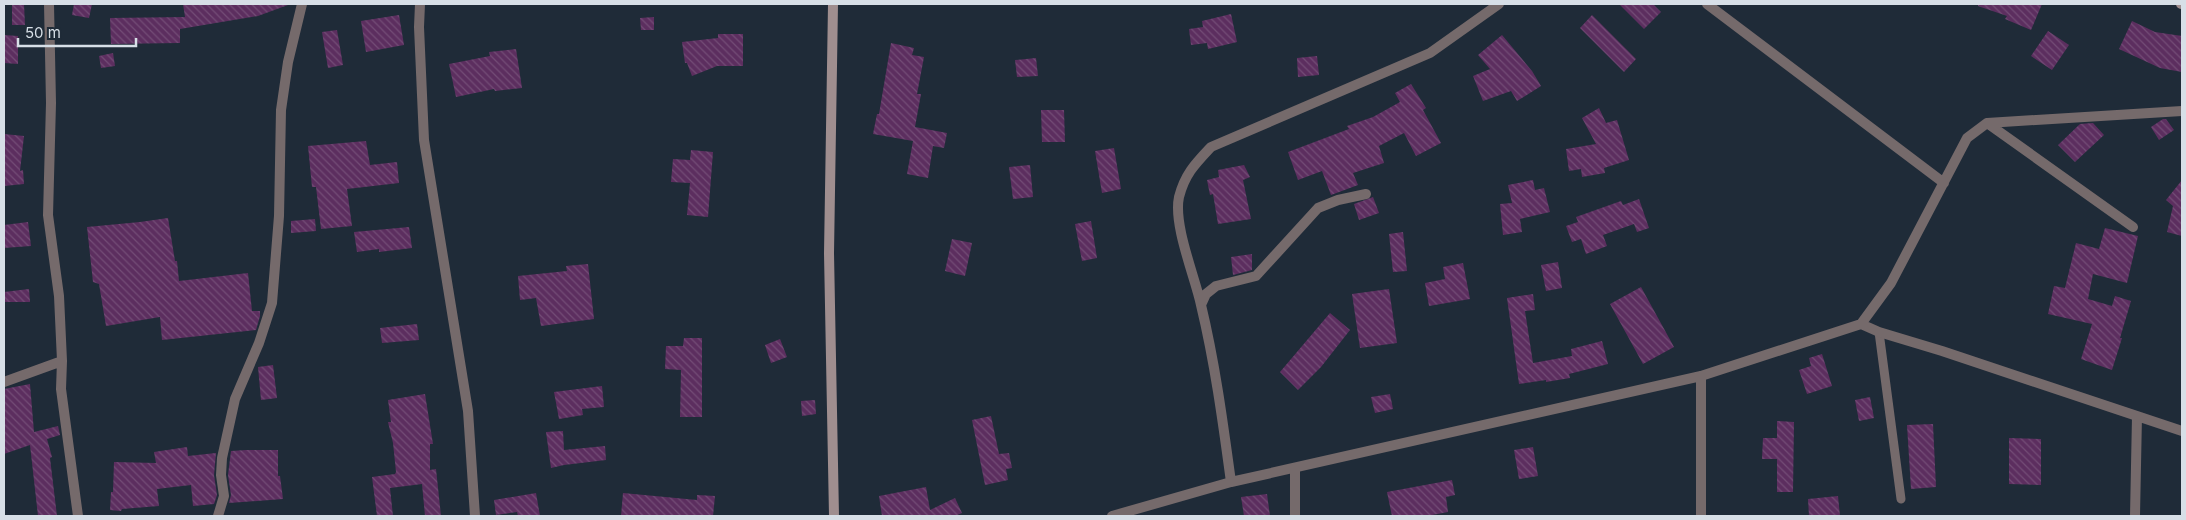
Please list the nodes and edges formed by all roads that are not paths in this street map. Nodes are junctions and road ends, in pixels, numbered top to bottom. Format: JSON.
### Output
{"nodes":[{"id":1,"x":49,"y":4,"type":"edge"},
{"id":2,"x":302,"y":4,"type":"edge"},
{"id":3,"x":420,"y":4,"type":"edge"},
{"id":4,"x":833,"y":4,"type":"edge"},
{"id":5,"x":1499,"y":4,"type":"edge"},
{"id":6,"x":1707,"y":4,"type":"edge"},
{"id":7,"x":2182,"y":111,"type":"edge"},
{"id":8,"x":1988,"y":123,"type":"junction"},
{"id":9,"x":1944,"y":183,"type":"junction"},
{"id":10,"x":1366,"y":194,"type":"dead end"},
{"id":11,"x":2133,"y":227,"type":"dead end"},
{"id":12,"x":1201,"y":305,"type":"junction"},
{"id":13,"x":1861,"y":324,"type":"junction"},
{"id":14,"x":1879,"y":332,"type":"junction"},
{"id":15,"x":62,"y":362,"type":"junction"},
{"id":16,"x":1701,"y":376,"type":"junction"},
{"id":17,"x":4,"y":382,"type":"edge"},
{"id":18,"x":2137,"y":416,"type":"junction"},
{"id":19,"x":2182,"y":432,"type":"edge"},
{"id":20,"x":1295,"y":468,"type":"junction"},
{"id":21,"x":1232,"y":482,"type":"junction"},
{"id":22,"x":1901,"y":499,"type":"dead end"},
{"id":23,"x":78,"y":516,"type":"edge"},
{"id":24,"x":218,"y":516,"type":"edge"},
{"id":25,"x":475,"y":516,"type":"edge"},
{"id":26,"x":834,"y":516,"type":"edge"},
{"id":27,"x":1112,"y":516,"type":"edge"},
{"id":28,"x":1295,"y":516,"type":"edge"},
{"id":29,"x":1702,"y":516,"type":"edge"},
{"id":30,"x":2135,"y":516,"type":"edge"}],
"edges":[{"from":1,"to":15,"type":"street"},
{"from":2,"to":24,"type":"street"},
{"from":3,"to":25,"type":"street"},
{"from":4,"to":26,"type":"street"},
{"from":5,"to":12,"type":"street"},
{"from":6,"to":9,"type":"street"},
{"from":7,"to":8,"type":"street"},
{"from":8,"to":9,"type":"street"},
{"from":8,"to":11,"type":"street"},
{"from":9,"to":13,"type":"street"},
{"from":10,"to":12,"type":"street"},
{"from":12,"to":21,"type":"street"},
{"from":13,"to":14,"type":"street"},
{"from":13,"to":16,"type":"street"},
{"from":14,"to":18,"type":"street"},
{"from":14,"to":22,"type":"lane"},
{"from":15,"to":17,"type":"street"},
{"from":15,"to":23,"type":"street"},
{"from":16,"to":20,"type":"street"},
{"from":16,"to":29,"type":"street"},
{"from":18,"to":19,"type":"street"},
{"from":18,"to":30,"type":"street"},
{"from":20,"to":21,"type":"street"},
{"from":20,"to":28,"type":"street"},
{"from":21,"to":27,"type":"street"}]}
